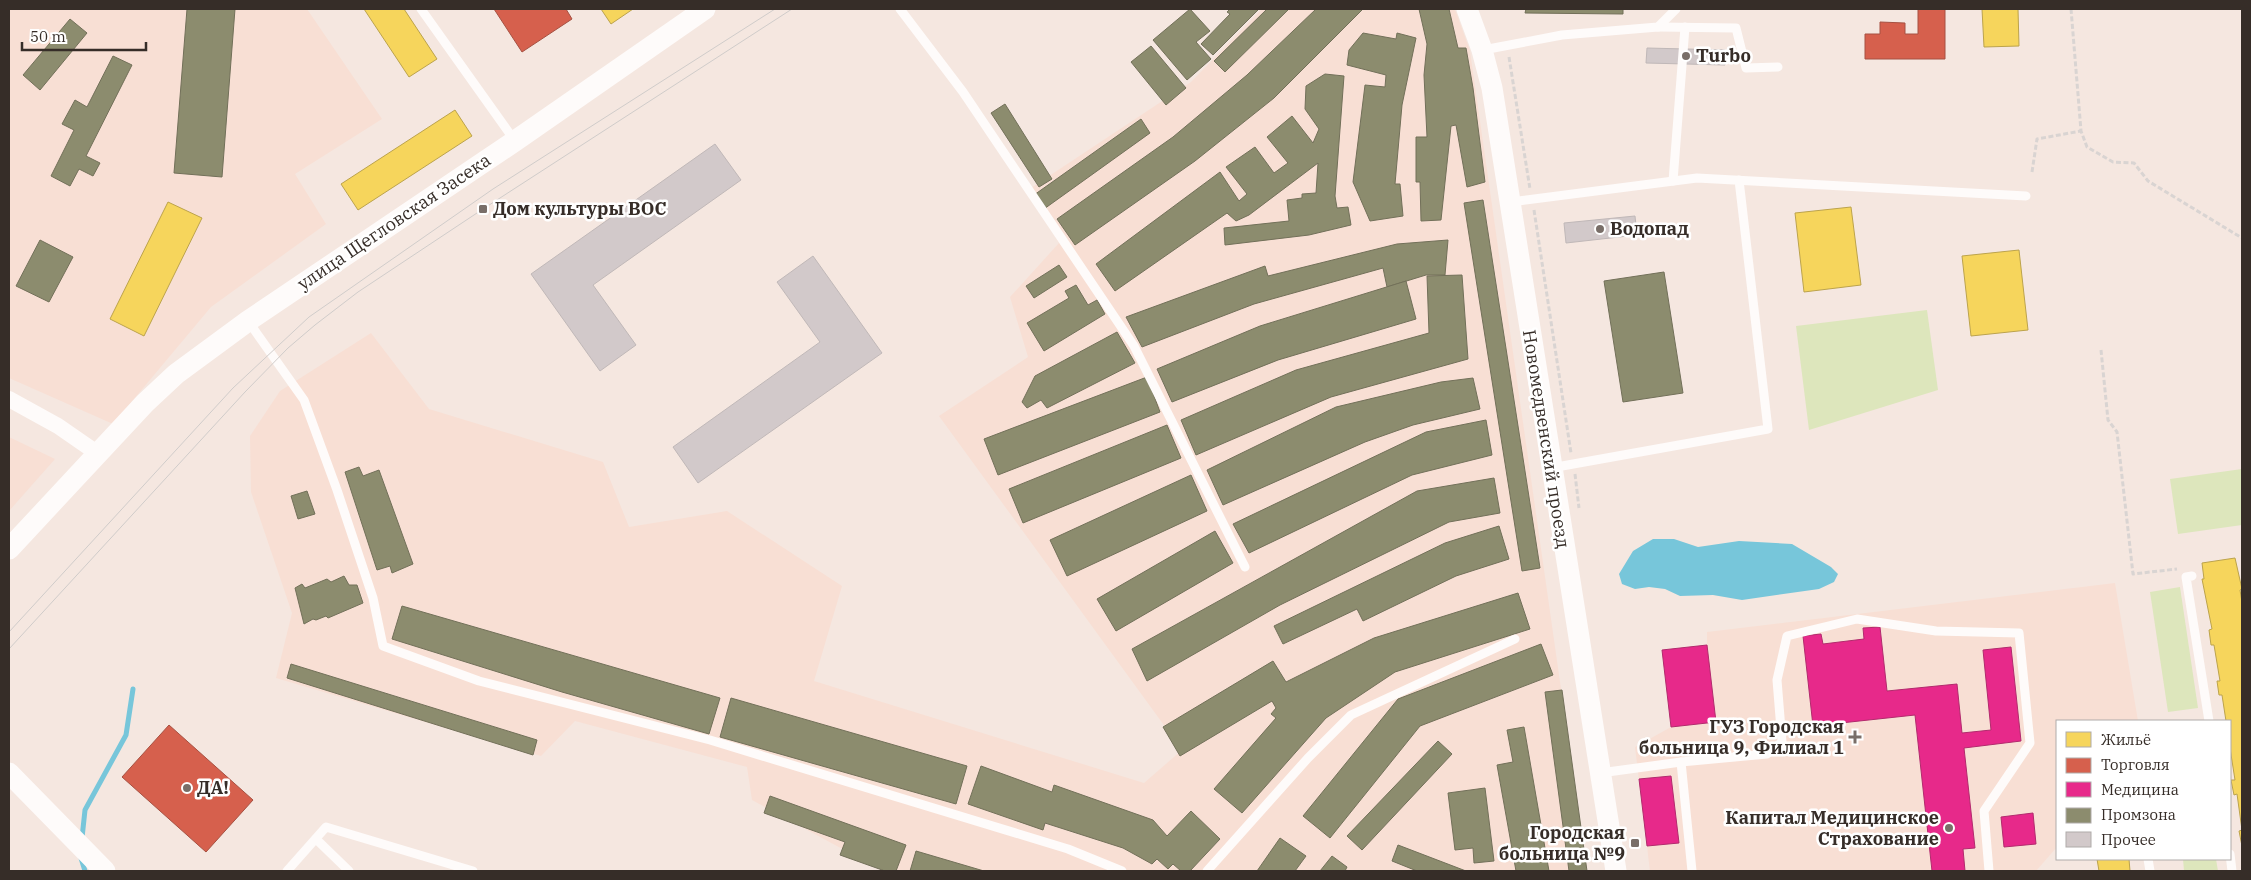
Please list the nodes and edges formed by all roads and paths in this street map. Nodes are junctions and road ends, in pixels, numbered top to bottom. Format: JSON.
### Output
{"nodes":[{"id":1,"x":421,"y":9,"type":"edge"},
{"id":2,"x":705,"y":9,"type":"edge"},
{"id":3,"x":900,"y":9,"type":"edge"},
{"id":4,"x":1467,"y":9,"type":"edge"},
{"id":5,"x":1676,"y":9,"type":"edge"},
{"id":6,"x":2071,"y":9,"type":"edge"},
{"id":7,"x":1658,"y":27,"type":"junction"},
{"id":8,"x":1685,"y":27,"type":"junction"},
{"id":9,"x":1482,"y":50,"type":"junction"},
{"id":10,"x":1778,"y":67,"type":"dead end"},
{"id":11,"x":2081,"y":131,"type":"junction"},
{"id":12,"x":515,"y":141,"type":"junction"},
{"id":13,"x":2032,"y":172,"type":"dead end"},
{"id":14,"x":1740,"y":180,"type":"junction"},
{"id":15,"x":1674,"y":181,"type":"junction"},
{"id":16,"x":2026,"y":196,"type":"dead end"},
{"id":17,"x":1510,"y":202,"type":"junction"},
{"id":18,"x":2242,"y":238,"type":"edge"},
{"id":19,"x":248,"y":321,"type":"junction"},
{"id":20,"x":2101,"y":350,"type":"dead end"},
{"id":21,"x":9,"y":400,"type":"edge"},
{"id":22,"x":97,"y":452,"type":"junction"},
{"id":23,"x":1551,"y":468,"type":"junction"},
{"id":24,"x":9,"y":548,"type":"edge"},
{"id":25,"x":1245,"y":567,"type":"dead end"},
{"id":26,"x":2182,"y":568,"type":"dead end"},
{"id":27,"x":2192,"y":576,"type":"dead end"},
{"id":28,"x":1515,"y":639,"type":"dead end"},
{"id":29,"x":2208,"y":720,"type":"edge"},
{"id":30,"x":1681,"y":762,"type":"junction"},
{"id":31,"x":1600,"y":772,"type":"junction"},
{"id":32,"x":9,"y":773,"type":"edge"},
{"id":33,"x":316,"y":839,"type":"junction"},
{"id":34,"x":99,"y":865,"type":"edge"},
{"id":35,"x":286,"y":871,"type":"edge"},
{"id":36,"x":349,"y":871,"type":"edge"},
{"id":37,"x":473,"y":871,"type":"edge"},
{"id":38,"x":1122,"y":871,"type":"edge"},
{"id":39,"x":1207,"y":871,"type":"edge"},
{"id":40,"x":1616,"y":871,"type":"edge"},
{"id":41,"x":1692,"y":871,"type":"edge"},
{"id":42,"x":1989,"y":871,"type":"edge"}],
"edges":[{"from":1,"to":12,"type":"lane"},
{"from":2,"to":12,"type":"street","name":"улица Щегловская Засека"},
{"from":3,"to":25,"type":"lane"},
{"from":4,"to":9,"type":"street","name":"Новомедвенский проезд"},
{"from":5,"to":7,"type":"lane"},
{"from":6,"to":11,"type":"path"},
{"from":7,"to":8,"type":"lane"},
{"from":7,"to":9,"type":"lane"},
{"from":8,"to":10,"type":"lane"},
{"from":8,"to":15,"type":"lane"},
{"from":9,"to":17,"type":"street","name":"Новомедвенский проезд"},
{"from":11,"to":13,"type":"path"},
{"from":11,"to":18,"type":"path"},
{"from":12,"to":19,"type":"street","name":"улица Щегловская Засека"},
{"from":14,"to":15,"type":"lane"},
{"from":14,"to":16,"type":"lane"},
{"from":14,"to":23,"type":"lane"},
{"from":15,"to":17,"type":"lane"},
{"from":17,"to":23,"type":"street","name":"Новомедвенский проезд"},
{"from":19,"to":22,"type":"street","name":"улица Щегловская Засека"},
{"from":19,"to":38,"type":"lane"},
{"from":20,"to":26,"type":"path"},
{"from":21,"to":22,"type":"street"},
{"from":22,"to":24,"type":"street","name":"улица Щегловская Засека"},
{"from":23,"to":31,"type":"street","name":"Новомедвенский проезд"},
{"from":27,"to":29,"type":"lane"},
{"from":28,"to":39,"type":"lane"},
{"from":30,"to":31,"type":"lane"},
{"from":30,"to":41,"type":"lane"},
{"from":30,"to":42,"type":"lane"},
{"from":31,"to":40,"type":"street","name":"Новомедвенский проезд"},
{"from":32,"to":34,"type":"street"},
{"from":33,"to":35,"type":"lane"},
{"from":33,"to":36,"type":"lane"},
{"from":33,"to":37,"type":"lane"}]}
